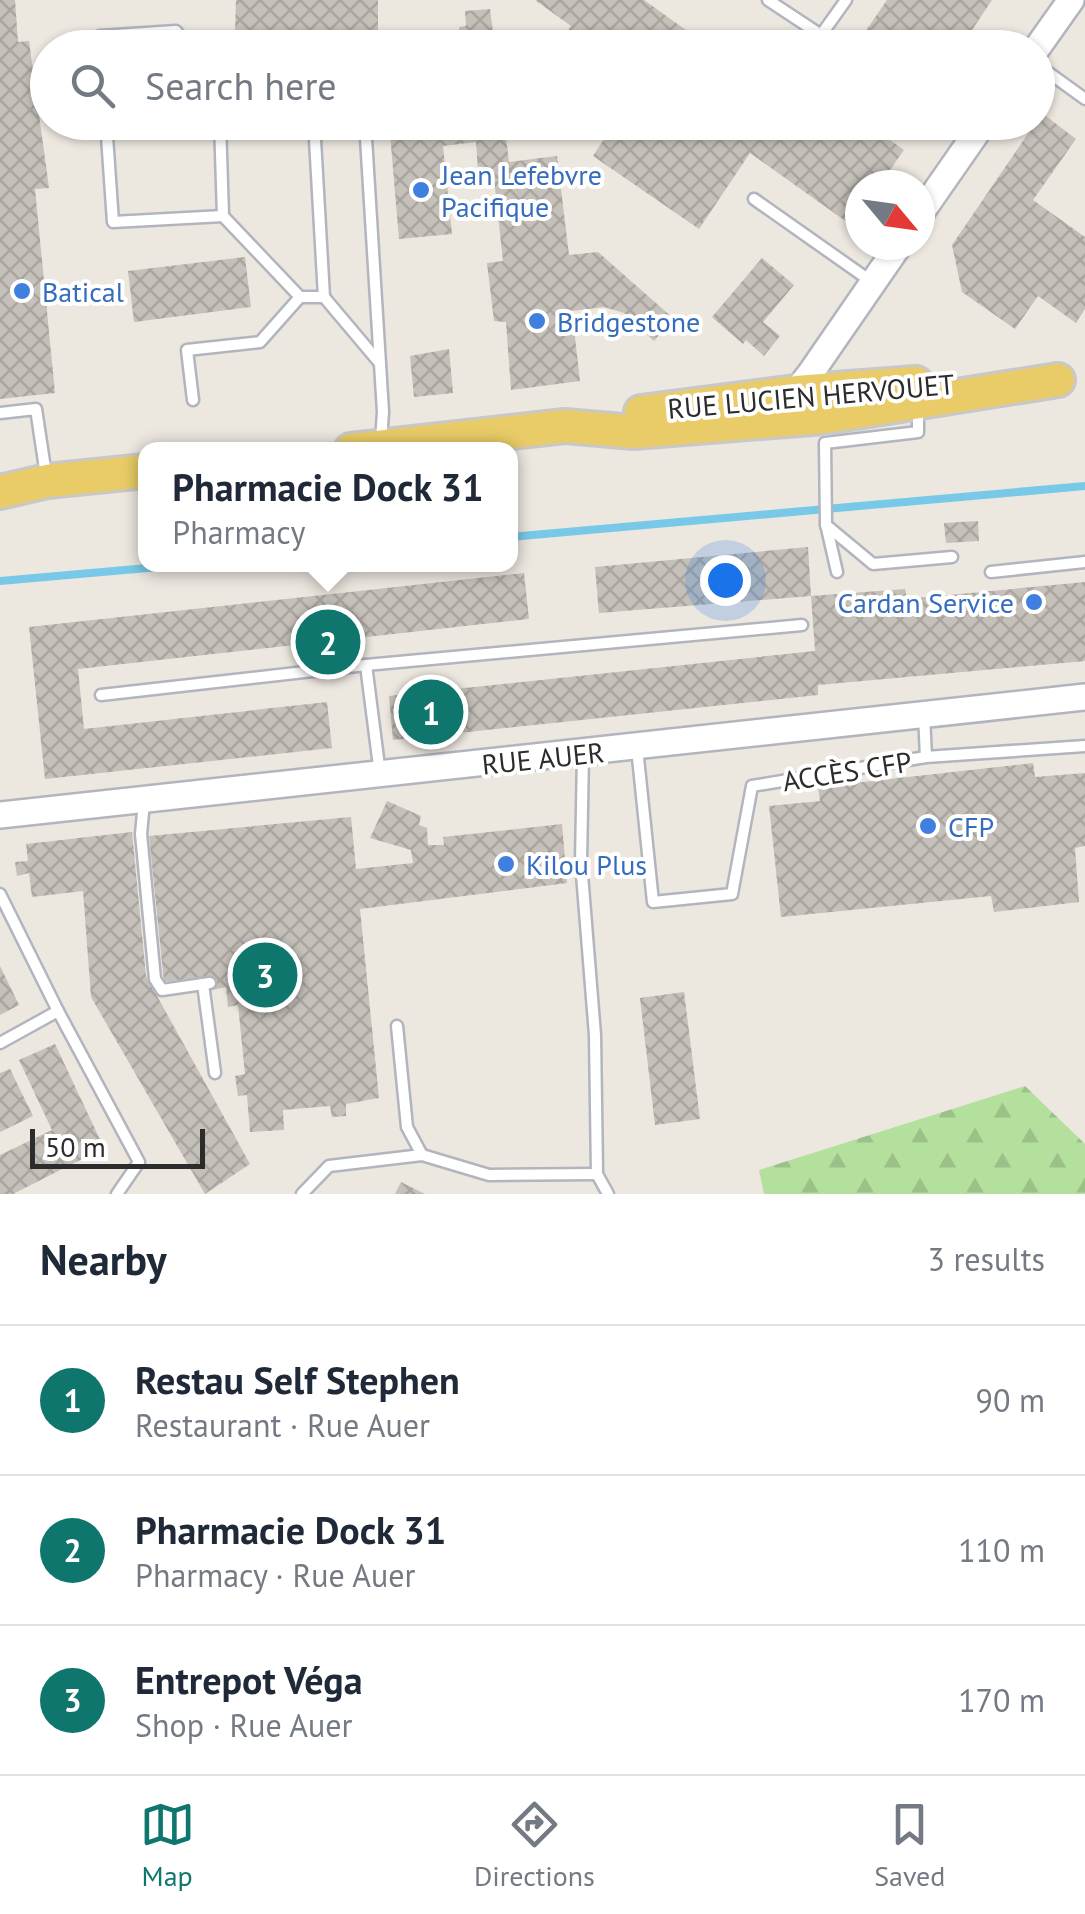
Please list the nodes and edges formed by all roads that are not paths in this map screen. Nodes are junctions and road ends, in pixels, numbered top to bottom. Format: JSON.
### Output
{"nodes":[{"id":1,"x":768,"y":0,"type":"edge"},
{"id":2,"x":846,"y":0,"type":"edge"},
{"id":3,"x":1071,"y":0,"type":"edge"},
{"id":4,"x":813,"y":30,"type":"edge"},
{"id":5,"x":825,"y":30,"type":"edge"},
{"id":6,"x":1050,"y":30,"type":"edge"},
{"id":7,"x":1055,"y":78,"type":"edge"},
{"id":8,"x":1085,"y":100,"type":"edge"},
{"id":9,"x":107,"y":140,"type":"edge"},
{"id":10,"x":221,"y":140,"type":"edge"},
{"id":11,"x":315,"y":140,"type":"edge"},
{"id":12,"x":366,"y":140,"type":"edge"},
{"id":13,"x":971,"y":140,"type":"edge"},
{"id":14,"x":935,"y":192,"type":"edge"},
{"id":15,"x":754,"y":199,"type":"dead end"},
{"id":16,"x":224,"y":216,"type":"junction"},
{"id":17,"x":887,"y":260,"type":"edge"},
{"id":18,"x":872,"y":282,"type":"junction"},
{"id":19,"x":300,"y":296,"type":"junction"},
{"id":20,"x":324,"y":298,"type":"junction"},
{"id":21,"x":834,"y":339,"type":"junction"},
{"id":22,"x":379,"y":362,"type":"junction"},
{"id":23,"x":1072,"y":380,"type":"edge"},
{"id":24,"x":856,"y":386,"type":"junction"},
{"id":25,"x":796,"y":392,"type":"junction"},
{"id":26,"x":192,"y":400,"type":"dead end"},
{"id":27,"x":918,"y":402,"type":"junction"},
{"id":28,"x":0,"y":413,"type":"edge"},
{"id":29,"x":565,"y":426,"type":"junction"},
{"id":30,"x":709,"y":428,"type":"junction"},
{"id":31,"x":369,"y":442,"type":"edge"},
{"id":32,"x":420,"y":442,"type":"edge"},
{"id":33,"x":138,"y":472,"type":"edge"},
{"id":34,"x":47,"y":481,"type":"junction"},
{"id":35,"x":0,"y":492,"type":"edge"},
{"id":36,"x":826,"y":524,"type":"junction"},
{"id":37,"x":952,"y":557,"type":"dead end"},
{"id":38,"x":1085,"y":562,"type":"edge"},
{"id":39,"x":837,"y":572,"type":"dead end"},
{"id":40,"x":991,"y":572,"type":"dead end"},
{"id":41,"x":802,"y":625,"type":"dead end"},
{"id":42,"x":366,"y":665,"type":"junction"},
{"id":43,"x":100,"y":694,"type":"dead end"},
{"id":44,"x":1085,"y":698,"type":"edge"},
{"id":45,"x":924,"y":714,"type":"junction"},
{"id":46,"x":1085,"y":746,"type":"edge"},
{"id":47,"x":637,"y":748,"type":"junction"},
{"id":48,"x":583,"y":753,"type":"junction"},
{"id":49,"x":926,"y":757,"type":"junction"},
{"id":50,"x":380,"y":775,"type":"junction"},
{"id":51,"x":144,"y":801,"type":"junction"},
{"id":52,"x":0,"y":815,"type":"edge"},
{"id":53,"x":0,"y":894,"type":"edge"},
{"id":54,"x":58,"y":1011,"type":"junction"},
{"id":55,"x":398,"y":1026,"type":"dead end"},
{"id":56,"x":0,"y":1043,"type":"edge"},
{"id":57,"x":215,"y":1073,"type":"dead end"},
{"id":58,"x":422,"y":1155,"type":"junction"},
{"id":59,"x":597,"y":1174,"type":"junction"},
{"id":60,"x":117,"y":1194,"type":"edge"},
{"id":61,"x":302,"y":1194,"type":"edge"},
{"id":62,"x":608,"y":1194,"type":"edge"}],
"edges":[{"from":1,"to":4,"type":"lane"},
{"from":2,"to":5,"type":"lane"},
{"from":3,"to":6,"type":"street"},
{"from":7,"to":8,"type":"lane"},
{"from":9,"to":16,"type":"lane"},
{"from":10,"to":16,"type":"lane"},
{"from":11,"to":20,"type":"lane"},
{"from":12,"to":22,"type":"lane"},
{"from":13,"to":14,"type":"street"},
{"from":15,"to":18,"type":"lane"},
{"from":16,"to":19,"type":"lane"},
{"from":17,"to":18,"type":"street"},
{"from":18,"to":21,"type":"street"},
{"from":19,"to":20,"type":"lane"},
{"from":19,"to":26,"type":"lane"},
{"from":20,"to":22,"type":"lane"},
{"from":21,"to":24,"type":"street"},
{"from":21,"to":25,"type":"street"},
{"from":22,"to":31,"type":"lane"},
{"from":23,"to":24,"type":"main road","name":"RUE LUCIEN HERVOUET"},
{"from":23,"to":27,"type":"main road","name":"RUE LUCIEN HERVOUET"},
{"from":24,"to":25,"type":"main road","name":"RUE LUCIEN HERVOUET"},
{"from":25,"to":29,"type":"main road","name":"RUE LUCIEN HERVOUET"},
{"from":25,"to":30,"type":"street"},
{"from":27,"to":30,"type":"main road","name":"RUE LUCIEN HERVOUET"},
{"from":27,"to":36,"type":"lane"},
{"from":28,"to":34,"type":"lane"},
{"from":29,"to":30,"type":"main road","name":"RUE LUCIEN HERVOUET"},
{"from":29,"to":32,"type":"main road"},
{"from":33,"to":34,"type":"main road"},
{"from":34,"to":35,"type":"main road"},
{"from":36,"to":37,"type":"lane"},
{"from":36,"to":39,"type":"lane"},
{"from":38,"to":40,"type":"lane"},
{"from":41,"to":42,"type":"lane"},
{"from":42,"to":43,"type":"lane"},
{"from":42,"to":50,"type":"lane"},
{"from":44,"to":45,"type":"street","name":"RUE AUER"},
{"from":45,"to":47,"type":"street","name":"RUE AUER"},
{"from":45,"to":49,"type":"lane","name":"ACCÈS CFP"},
{"from":46,"to":49,"type":"lane","name":"ACCÈS CFP"},
{"from":47,"to":48,"type":"street","name":"RUE AUER"},
{"from":47,"to":49,"type":"lane","name":"ACCÈS CFP"},
{"from":48,"to":50,"type":"street","name":"RUE AUER"},
{"from":48,"to":59,"type":"lane"},
{"from":50,"to":51,"type":"street","name":"RUE AUER"},
{"from":51,"to":52,"type":"street","name":"RUE AUER"},
{"from":51,"to":57,"type":"lane"},
{"from":53,"to":54,"type":"lane"},
{"from":54,"to":56,"type":"lane"},
{"from":54,"to":60,"type":"lane"},
{"from":55,"to":58,"type":"lane"},
{"from":58,"to":59,"type":"lane"},
{"from":58,"to":61,"type":"lane"},
{"from":59,"to":62,"type":"lane"}]}
